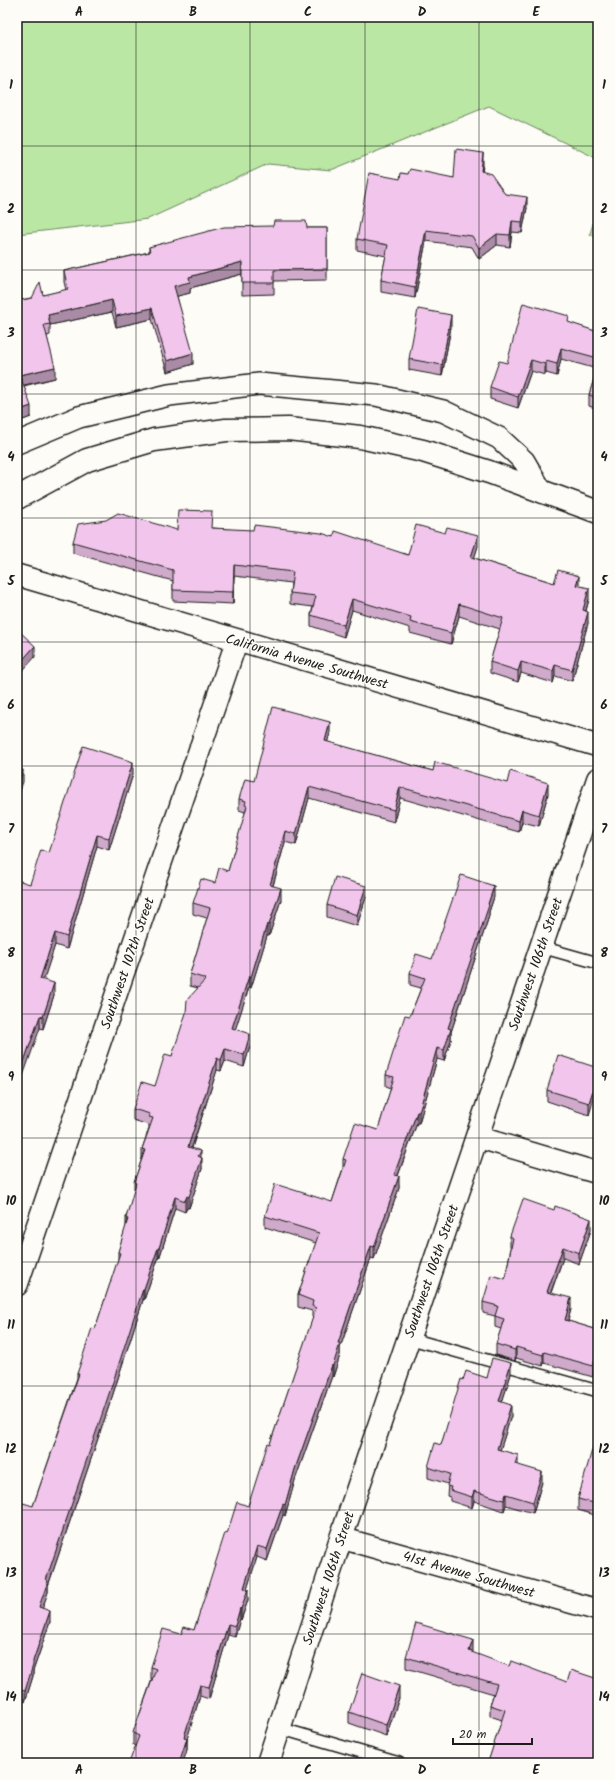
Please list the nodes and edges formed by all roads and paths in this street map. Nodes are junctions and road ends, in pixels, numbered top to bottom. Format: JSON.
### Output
{"nodes":[{"id":1,"x":17,"y":443,"type":"edge"},
{"id":2,"x":542,"y":492,"type":"junction"},
{"id":3,"x":17,"y":498,"type":"edge"},
{"id":4,"x":598,"y":512,"type":"edge"},
{"id":5,"x":17,"y":575,"type":"edge"},
{"id":6,"x":237,"y":640,"type":"junction"},
{"id":7,"x":598,"y":746,"type":"edge"},
{"id":8,"x":598,"y":779,"type":"edge"},
{"id":9,"x":541,"y":947,"type":"junction"},
{"id":10,"x":598,"y":963,"type":"edge"},
{"id":11,"x":477,"y":1137,"type":"junction"},
{"id":12,"x":598,"y":1173,"type":"edge"},
{"id":13,"x":17,"y":1285,"type":"edge"},
{"id":14,"x":408,"y":1338,"type":"junction"},
{"id":15,"x":598,"y":1391,"type":"edge"},
{"id":16,"x":341,"y":1538,"type":"junction"},
{"id":17,"x":598,"y":1610,"type":"edge"},
{"id":18,"x":279,"y":1728,"type":"junction"},
{"id":19,"x":268,"y":1763,"type":"edge"},
{"id":20,"x":400,"y":1763,"type":"edge"}],
"edges":[{"from":1,"to":2,"type":"street"},
{"from":2,"to":3,"type":"street"},
{"from":2,"to":4,"type":"street"},
{"from":5,"to":6,"type":"street","name":"California Avenue Southwest"},
{"from":6,"to":7,"type":"street","name":"California Avenue Southwest"},
{"from":6,"to":13,"type":"street","name":"Southwest 107th Street"},
{"from":8,"to":9,"type":"street","name":"Southwest 106th Street"},
{"from":9,"to":10,"type":"lane"},
{"from":9,"to":11,"type":"street","name":"Southwest 106th Street"},
{"from":11,"to":12,"type":"street"},
{"from":11,"to":14,"type":"street","name":"Southwest 106th Street"},
{"from":14,"to":15,"type":"lane"},
{"from":14,"to":16,"type":"street","name":"Southwest 106th Street"},
{"from":16,"to":17,"type":"street","name":"41st Avenue Southwest"},
{"from":16,"to":18,"type":"street","name":"Southwest 106th Street"},
{"from":18,"to":19,"type":"street","name":"Southwest 106th Street"},
{"from":18,"to":20,"type":"lane"}]}
